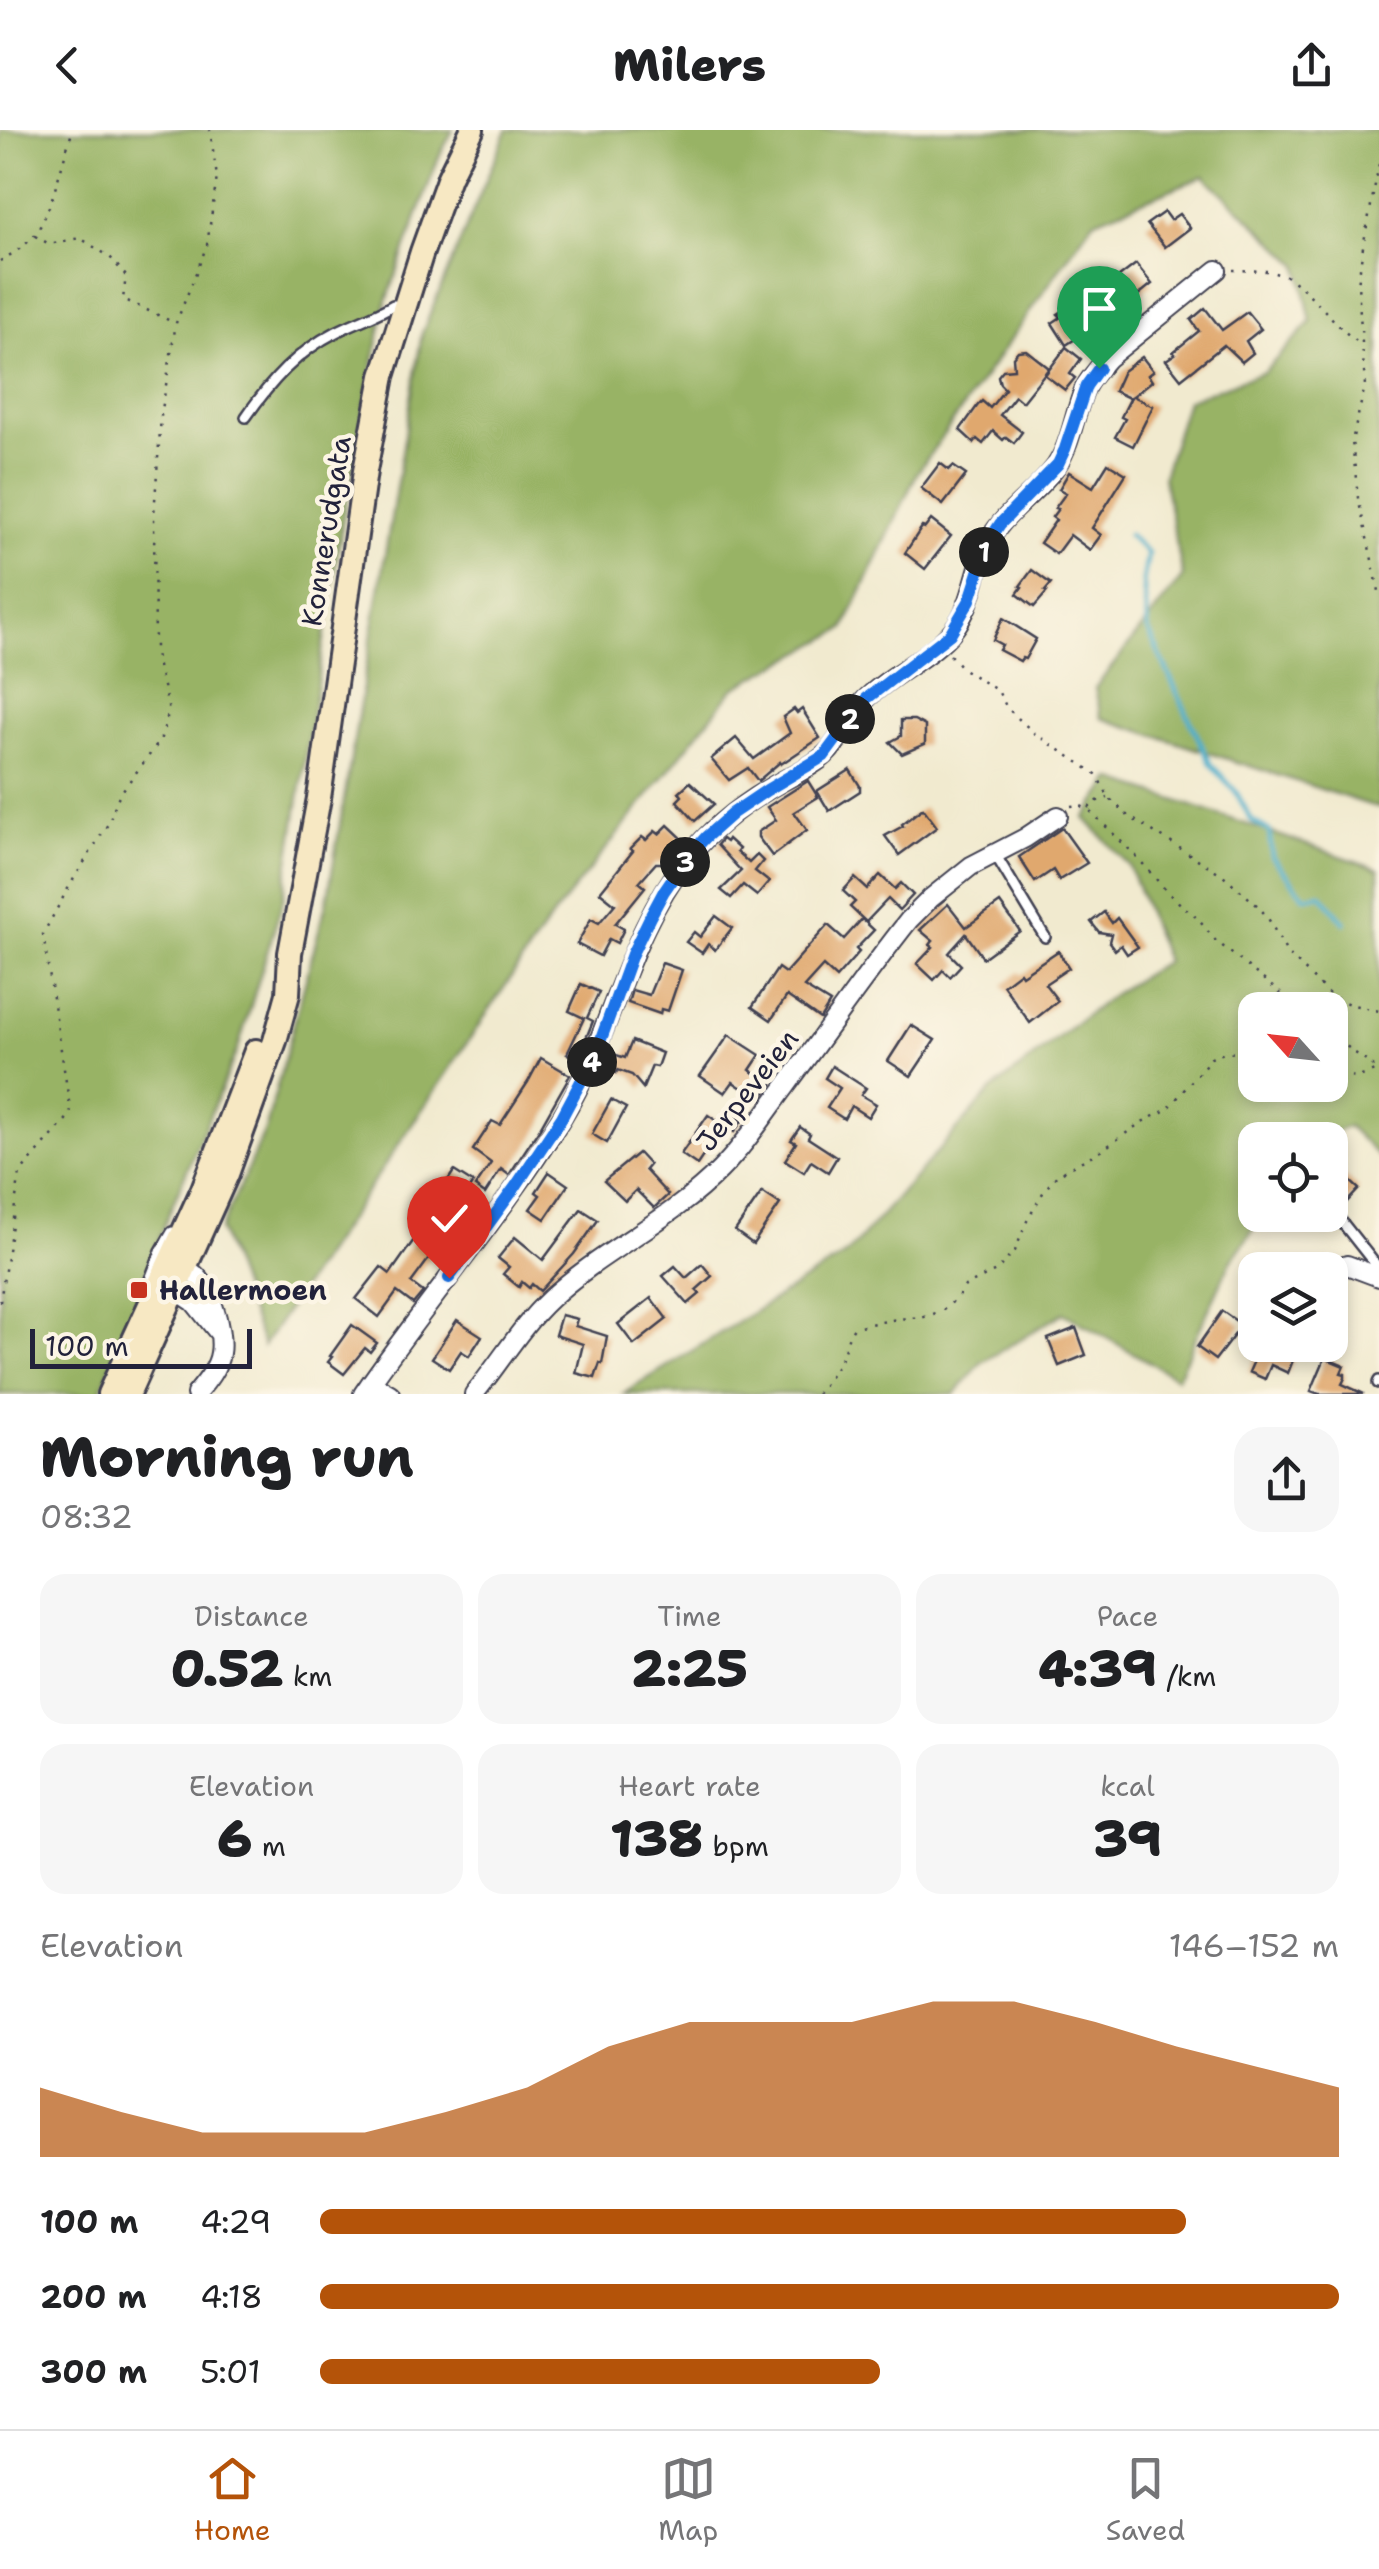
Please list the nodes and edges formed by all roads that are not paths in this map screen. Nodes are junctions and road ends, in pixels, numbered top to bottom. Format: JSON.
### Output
{"nodes":[{"id":1,"x":472,"y":130,"type":"edge"},
{"id":2,"x":1216,"y":270,"type":"road end"},
{"id":3,"x":403,"y":306,"type":"junction"},
{"id":4,"x":246,"y":417,"type":"dead end"},
{"id":5,"x":1058,"y":816,"type":"dead end"},
{"id":6,"x":995,"y":854,"type":"junction"},
{"id":7,"x":1044,"y":938,"type":"dead end"},
{"id":8,"x":290,"y":953,"type":"junction"},
{"id":9,"x":203,"y":1190,"type":"junction"},
{"id":10,"x":1348,"y":1231,"type":"edge"},
{"id":11,"x":1348,"y":1266,"type":"edge"},
{"id":12,"x":1379,"y":1273,"type":"edge"},
{"id":13,"x":177,"y":1276,"type":"junction"},
{"id":14,"x":137,"y":1330,"type":"junction"},
{"id":15,"x":367,"y":1388,"type":"edge"},
{"id":16,"x":110,"y":1394,"type":"edge"},
{"id":17,"x":128,"y":1394,"type":"edge"},
{"id":18,"x":196,"y":1394,"type":"edge"},
{"id":19,"x":390,"y":1394,"type":"edge"},
{"id":20,"x":474,"y":1394,"type":"edge"}],
"edges":[{"from":1,"to":3,"type":"main road","name":"Konnerudgata"},
{"from":2,"to":15,"type":"street"},
{"from":3,"to":4,"type":"lane"},
{"from":3,"to":8,"type":"main road","name":"Konnerudgata"},
{"from":5,"to":6,"type":"street","name":"Jerpeveien"},
{"from":6,"to":7,"type":"lane"},
{"from":6,"to":20,"type":"street","name":"Jerpeveien"},
{"from":8,"to":9,"type":"main road","name":"Konnerudgata"},
{"from":8,"to":13,"type":"main road","name":"Konnerudgata"},
{"from":9,"to":13,"type":"main road","name":"Konnerudgata"},
{"from":9,"to":14,"type":"lane"},
{"from":10,"to":12,"type":"lane"},
{"from":11,"to":12,"type":"street"},
{"from":13,"to":14,"type":"main road","name":"Konnerudgata"},
{"from":13,"to":17,"type":"main road","name":"Konnerudgata"},
{"from":13,"to":18,"type":"street"},
{"from":14,"to":16,"type":"main road","name":"Konnerudgata"},
{"from":15,"to":19,"type":"street"}]}
